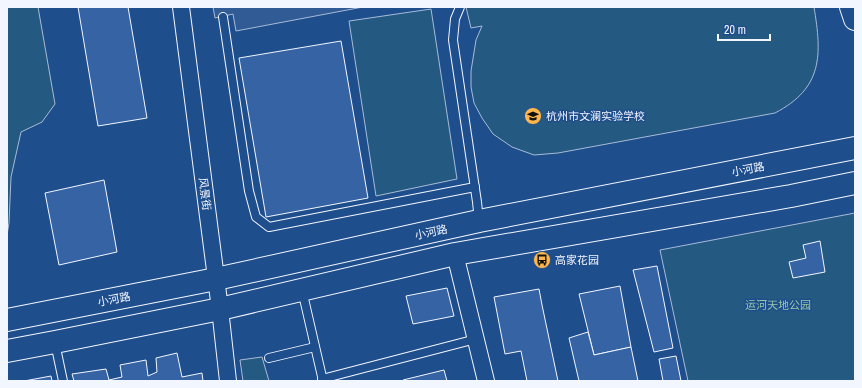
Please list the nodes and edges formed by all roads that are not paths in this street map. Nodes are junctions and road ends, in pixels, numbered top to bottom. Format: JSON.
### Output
{"nodes":[{"id":1,"x":181,"y":7,"type":"edge"},
{"id":2,"x":460,"y":7,"type":"edge"},
{"id":3,"x":851,"y":7,"type":"edge"},
{"id":4,"x":222,"y":16,"type":"dead end"},
{"id":5,"x":855,"y":19,"type":"edge"},
{"id":6,"x":855,"y":148,"type":"edge"},
{"id":7,"x":855,"y":183,"type":"edge"},
{"id":8,"x":475,"y":187,"type":"junction"},
{"id":9,"x":479,"y":221,"type":"junction"},
{"id":10,"x":455,"y":254,"type":"junction"},
{"id":11,"x":216,"y":279,"type":"junction"},
{"id":12,"x":302,"y":289,"type":"junction"},
{"id":13,"x":220,"y":309,"type":"junction"},
{"id":14,"x":7,"y":320,"type":"edge"},
{"id":15,"x":476,"y":339,"type":"junction"},
{"id":16,"x":55,"y":342,"type":"junction"},
{"id":17,"x":315,"y":347,"type":"junction"},
{"id":18,"x":7,"y":351,"type":"edge"},
{"id":19,"x":269,"y":358,"type":"dead end"},
{"id":20,"x":322,"y":380,"type":"edge"},
{"id":21,"x":63,"y":381,"type":"edge"},
{"id":22,"x":228,"y":381,"type":"edge"},
{"id":23,"x":486,"y":381,"type":"edge"}],
"edges":[{"from":1,"to":11,"type":"street","name":"风景街"},
{"from":2,"to":8,"type":"lane"},
{"from":3,"to":5,"type":"main road"},
{"from":4,"to":8,"type":"lane"},
{"from":6,"to":9,"type":"main road","name":"小河路"},
{"from":7,"to":10,"type":"main road"},
{"from":8,"to":9,"type":"lane"},
{"from":9,"to":11,"type":"main road","name":"小河路"},
{"from":10,"to":12,"type":"main road"},
{"from":10,"to":15,"type":"street"},
{"from":11,"to":13,"type":"street","name":"风景街"},
{"from":11,"to":14,"type":"main road","name":"小河路"},
{"from":12,"to":13,"type":"main road"},
{"from":12,"to":17,"type":"lane"},
{"from":13,"to":16,"type":"main road"},
{"from":13,"to":22,"type":"street","name":"风景街"},
{"from":15,"to":20,"type":"lane"},
{"from":15,"to":23,"type":"street"},
{"from":16,"to":18,"type":"main road"},
{"from":16,"to":21,"type":"lane"},
{"from":17,"to":19,"type":"lane"},
{"from":17,"to":20,"type":"lane"}]}
